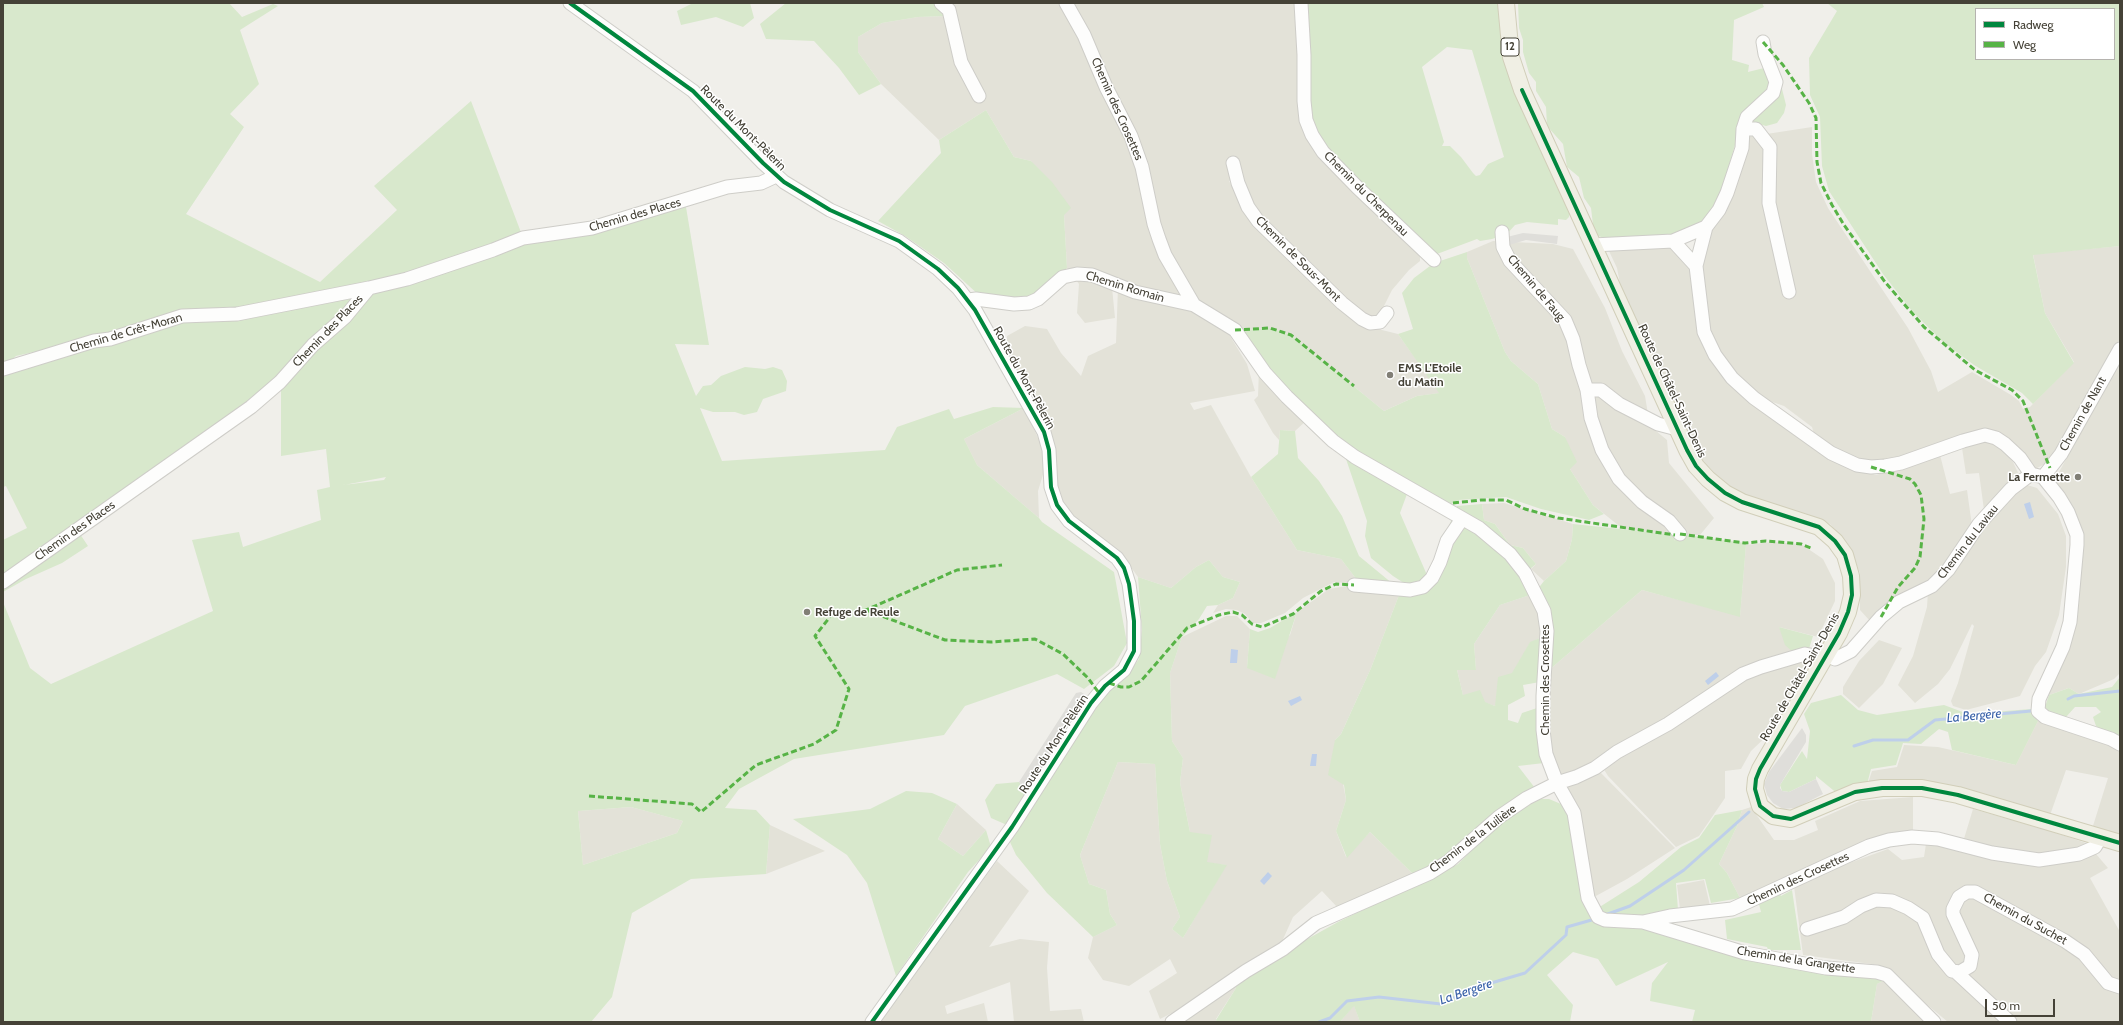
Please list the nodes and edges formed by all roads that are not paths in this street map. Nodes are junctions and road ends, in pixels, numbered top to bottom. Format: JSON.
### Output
{"nodes":[{"id":1,"x":570,"y":3,"type":"edge"},
{"id":2,"x":941,"y":3,"type":"edge"},
{"id":3,"x":1066,"y":3,"type":"edge"},
{"id":4,"x":1301,"y":3,"type":"edge"},
{"id":5,"x":1506,"y":3,"type":"edge"},
{"id":6,"x":1763,"y":42,"type":"dead end"},
{"id":7,"x":979,"y":96,"type":"dead end"},
{"id":8,"x":1743,"y":129,"type":"junction"},
{"id":9,"x":1233,"y":163,"type":"dead end"},
{"id":10,"x":776,"y":176,"type":"junction"},
{"id":11,"x":1706,"y":227,"type":"junction"},
{"id":12,"x":1502,"y":232,"type":"dead end"},
{"id":13,"x":1673,"y":241,"type":"junction"},
{"id":14,"x":1593,"y":245,"type":"junction"},
{"id":15,"x":1434,"y":260,"type":"dead end"},
{"id":16,"x":1696,"y":266,"type":"junction"},
{"id":17,"x":369,"y":288,"type":"junction"},
{"id":18,"x":1789,"y":292,"type":"dead end"},
{"id":19,"x":969,"y":300,"type":"junction"},
{"id":20,"x":1194,"y":305,"type":"junction"},
{"id":21,"x":1387,"y":313,"type":"dead end"},
{"id":22,"x":2120,"y":349,"type":"edge"},
{"id":23,"x":3,"y":369,"type":"edge"},
{"id":24,"x":1587,"y":390,"type":"junction"},
{"id":25,"x":1677,"y":429,"type":"junction"},
{"id":26,"x":2037,"y":476,"type":"junction"},
{"id":27,"x":1462,"y":519,"type":"junction"},
{"id":28,"x":1680,"y":534,"type":"dead end"},
{"id":29,"x":3,"y":582,"type":"edge"},
{"id":30,"x":1354,"y":585,"type":"dead end"},
{"id":31,"x":1824,"y":658,"type":"junction"},
{"id":32,"x":2120,"y":744,"type":"edge"},
{"id":33,"x":1557,"y":783,"type":"junction"},
{"id":34,"x":2101,"y":837,"type":"junction"},
{"id":35,"x":2120,"y":843,"type":"edge"},
{"id":36,"x":1643,"y":922,"type":"junction"},
{"id":37,"x":1807,"y":929,"type":"dead end"},
{"id":38,"x":1956,"y":972,"type":"junction"},
{"id":39,"x":2120,"y":987,"type":"edge"},
{"id":40,"x":872,"y":1022,"type":"edge"},
{"id":41,"x":1172,"y":1022,"type":"edge"},
{"id":42,"x":1934,"y":1022,"type":"edge"},
{"id":43,"x":2010,"y":1022,"type":"edge"}],
"edges":[{"from":1,"to":10,"type":"street","name":"Route du Mont-Pèlerin"},
{"from":2,"to":7,"type":"street"},
{"from":3,"to":20,"type":"street","name":"Chemin des Crosettes"},
{"from":4,"to":15,"type":"street","name":"Chemin du Cherpenau"},
{"from":5,"to":14,"type":"main road","name":"Route de Châtel-Saint-Denis","number":"12"},
{"from":6,"to":8,"type":"street"},
{"from":8,"to":11,"type":"street"},
{"from":8,"to":18,"type":"street"},
{"from":9,"to":21,"type":"street","name":"Chemin de Sous-Mont"},
{"from":10,"to":17,"type":"street","name":"Chemin des Places"},
{"from":10,"to":19,"type":"street","name":"Route du Mont-Pèlerin"},
{"from":11,"to":13,"type":"street"},
{"from":11,"to":16,"type":"street"},
{"from":12,"to":24,"type":"street","name":"Chemin de Faug"},
{"from":13,"to":14,"type":"street"},
{"from":13,"to":16,"type":"street"},
{"from":14,"to":25,"type":"main road","name":"Route de Châtel-Saint-Denis","number":"12"},
{"from":16,"to":26,"type":"street"},
{"from":17,"to":23,"type":"street","name":"Chemin de Crêt-Moran"},
{"from":17,"to":29,"type":"street","name":"Chemin des Places"},
{"from":19,"to":20,"type":"street","name":"Chemin Romain"},
{"from":19,"to":40,"type":"street","name":"Route du Mont-Pèlerin"},
{"from":20,"to":27,"type":"street","name":"Chemin des Crosettes"},
{"from":22,"to":26,"type":"street","name":"Chemin de Nant"},
{"from":24,"to":25,"type":"street"},
{"from":24,"to":28,"type":"street","name":"Chemin de Faug"},
{"from":25,"to":31,"type":"main road","name":"Route de Châtel-Saint-Denis","number":"12"},
{"from":26,"to":31,"type":"street","name":"Chemin du Laviau"},
{"from":26,"to":32,"type":"street"},
{"from":27,"to":30,"type":"street"},
{"from":27,"to":33,"type":"street","name":"Chemin des Crosettes"},
{"from":31,"to":33,"type":"street","name":"Chemin de la Tuilière"},
{"from":31,"to":34,"type":"main road","name":"Route de Châtel-Saint-Denis","number":"12"},
{"from":33,"to":36,"type":"street","name":"Chemin des Crosettes"},
{"from":33,"to":41,"type":"street","name":"Chemin de la Tuilière"},
{"from":34,"to":35,"type":"main road","name":"Route de Châtel-Saint-Denis","number":"12"},
{"from":34,"to":36,"type":"street","name":"Chemin des Crosettes"},
{"from":36,"to":42,"type":"street","name":"Chemin de la Grangette"},
{"from":37,"to":38,"type":"street"},
{"from":38,"to":39,"type":"street","name":"Chemin du Suchet"},
{"from":38,"to":43,"type":"street"}]}
